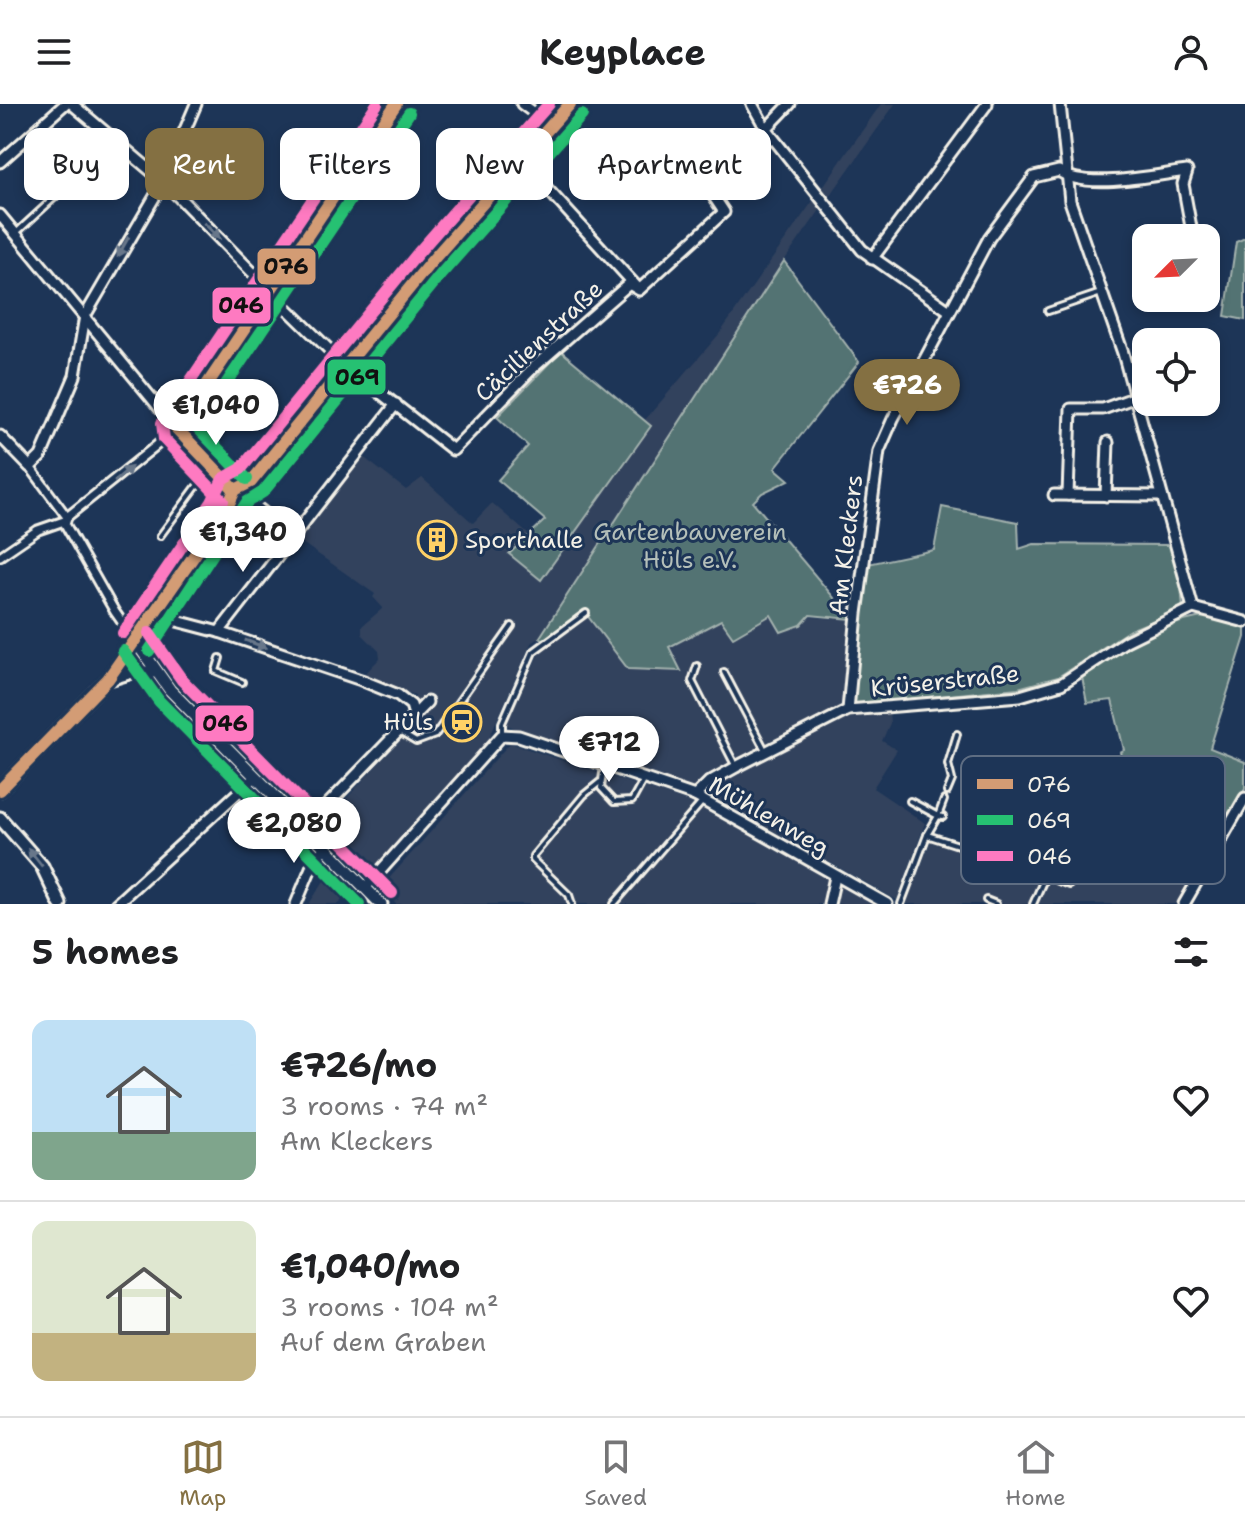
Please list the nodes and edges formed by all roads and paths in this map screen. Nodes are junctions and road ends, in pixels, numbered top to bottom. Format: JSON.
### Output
{"nodes":[{"id":1,"x":65,"y":104,"type":"edge"},
{"id":2,"x":72,"y":104,"type":"edge"},
{"id":3,"x":196,"y":104,"type":"edge"},
{"id":4,"x":396,"y":104,"type":"edge"},
{"id":5,"x":522,"y":104,"type":"edge"},
{"id":6,"x":570,"y":104,"type":"edge"},
{"id":7,"x":752,"y":104,"type":"edge"},
{"id":8,"x":790,"y":104,"type":"edge"},
{"id":9,"x":987,"y":104,"type":"edge"},
{"id":10,"x":1060,"y":104,"type":"edge"},
{"id":11,"x":551,"y":125,"type":"junction"},
{"id":12,"x":186,"y":128,"type":"edge"},
{"id":13,"x":548,"y":128,"type":"edge"},
{"id":14,"x":765,"y":128,"type":"edge"},
{"id":15,"x":767,"y":128,"type":"edge"},
{"id":16,"x":771,"y":135,"type":"edge"},
{"id":17,"x":1,"y":159,"type":"edge"},
{"id":18,"x":145,"y":166,"type":"edge"},
{"id":19,"x":1069,"y":179,"type":"junction"},
{"id":20,"x":553,"y":195,"type":"edge"},
{"id":21,"x":52,"y":200,"type":"edge"},
{"id":22,"x":152,"y":200,"type":"edge"},
{"id":23,"x":182,"y":200,"type":"edge"},
{"id":24,"x":486,"y":200,"type":"edge"},
{"id":25,"x":716,"y":200,"type":"edge"},
{"id":26,"x":0,"y":215,"type":"edge"},
{"id":27,"x":1190,"y":224,"type":"edge"},
{"id":28,"x":16,"y":233,"type":"junction"},
{"id":29,"x":872,"y":259,"type":"junction"},
{"id":30,"x":639,"y":290,"type":"junction"},
{"id":31,"x":273,"y":291,"type":"junction"},
{"id":32,"x":1101,"y":293,"type":"junction"},
{"id":33,"x":948,"y":310,"type":"junction"},
{"id":34,"x":1048,"y":311,"type":"dead end"},
{"id":35,"x":85,"y":316,"type":"junction"},
{"id":36,"x":346,"y":366,"type":"junction"},
{"id":37,"x":1132,"y":385,"type":"edge"},
{"id":38,"x":1132,"y":398,"type":"edge"},
{"id":39,"x":396,"y":404,"type":"junction"},
{"id":40,"x":1141,"y":416,"type":"edge"},
{"id":41,"x":177,"y":429,"type":"junction"},
{"id":42,"x":0,"y":436,"type":"edge"},
{"id":43,"x":1108,"y":442,"type":"dead end"},
{"id":44,"x":30,"y":467,"type":"junction"},
{"id":45,"x":211,"y":467,"type":"junction"},
{"id":46,"x":235,"y":490,"type":"junction"},
{"id":47,"x":1054,"y":495,"type":"dead end"},
{"id":48,"x":1068,"y":495,"type":"junction"},
{"id":49,"x":1106,"y":496,"type":"junction"},
{"id":50,"x":1162,"y":496,"type":"junction"},
{"id":51,"x":66,"y":519,"type":"junction"},
{"id":52,"x":160,"y":536,"type":"dead end"},
{"id":53,"x":293,"y":536,"type":"junction"},
{"id":54,"x":0,"y":556,"type":"edge"},
{"id":55,"x":1193,"y":608,"type":"junction"},
{"id":56,"x":586,"y":613,"type":"dead end"},
{"id":57,"x":154,"y":615,"type":"junction"},
{"id":58,"x":1245,"y":622,"type":"edge"},
{"id":59,"x":512,"y":626,"type":"dead end"},
{"id":60,"x":223,"y":636,"type":"junction"},
{"id":61,"x":136,"y":642,"type":"junction"},
{"id":62,"x":220,"y":658,"type":"dead end"},
{"id":63,"x":697,"y":666,"type":"dead end"},
{"id":64,"x":153,"y":672,"type":"junction"},
{"id":65,"x":724,"y":672,"type":"dead end"},
{"id":66,"x":108,"y":679,"type":"junction"},
{"id":67,"x":242,"y":682,"type":"dead end"},
{"id":68,"x":427,"y":702,"type":"dead end"},
{"id":69,"x":848,"y":710,"type":"junction"},
{"id":70,"x":414,"y":715,"type":"junction"},
{"id":71,"x":399,"y":731,"type":"junction"},
{"id":72,"x":957,"y":734,"type":"dead end"},
{"id":73,"x":502,"y":735,"type":"junction"},
{"id":74,"x":767,"y":752,"type":"junction"},
{"id":75,"x":604,"y":765,"type":"junction"},
{"id":76,"x":736,"y":767,"type":"junction"},
{"id":77,"x":255,"y":777,"type":"junction"},
{"id":78,"x":644,"y":778,"type":"junction"},
{"id":79,"x":600,"y":782,"type":"junction"},
{"id":80,"x":1,"y":786,"type":"edge"},
{"id":81,"x":947,"y":792,"type":"dead end"},
{"id":82,"x":699,"y":798,"type":"junction"},
{"id":83,"x":1245,"y":798,"type":"edge"},
{"id":84,"x":944,"y":800,"type":"dead end"},
{"id":85,"x":910,"y":801,"type":"dead end"},
{"id":86,"x":940,"y":817,"type":"junction"},
{"id":87,"x":0,"y":818,"type":"edge"},
{"id":88,"x":306,"y":827,"type":"junction"},
{"id":89,"x":1225,"y":833,"type":"edge"},
{"id":90,"x":927,"y":835,"type":"junction"},
{"id":91,"x":961,"y":846,"type":"edge"},
{"id":92,"x":325,"y":847,"type":"junction"},
{"id":93,"x":835,"y":877,"type":"junction"},
{"id":94,"x":1042,"y":884,"type":"edge"},
{"id":95,"x":1196,"y":884,"type":"edge"},
{"id":96,"x":365,"y":888,"type":"junction"},
{"id":97,"x":986,"y":900,"type":"dead end"},
{"id":98,"x":60,"y":904,"type":"edge"},
{"id":99,"x":116,"y":904,"type":"edge"},
{"id":100,"x":296,"y":904,"type":"edge"},
{"id":101,"x":381,"y":904,"type":"edge"},
{"id":102,"x":572,"y":904,"type":"edge"},
{"id":103,"x":614,"y":904,"type":"edge"},
{"id":104,"x":829,"y":904,"type":"edge"},
{"id":105,"x":887,"y":904,"type":"edge"},
{"id":106,"x":901,"y":904,"type":"edge"},
{"id":107,"x":996,"y":904,"type":"edge"},
{"id":108,"x":1033,"y":904,"type":"edge"},
{"id":109,"x":1184,"y":904,"type":"edge"}],
"edges":[{"from":1,"to":17,"type":"street"},
{"from":2,"to":18,"type":"street"},
{"from":3,"to":12,"type":"street"},
{"from":4,"to":31,"type":"street"},
{"from":5,"to":11,"type":"street"},
{"from":6,"to":11,"type":"street"},
{"from":7,"to":14,"type":"street"},
{"from":8,"to":15,"type":"street","name":"Cäcilienstraße"},
{"from":9,"to":29,"type":"street"},
{"from":10,"to":19,"type":"street"},
{"from":11,"to":13,"type":"street"},
{"from":16,"to":29,"type":"street"},
{"from":19,"to":27,"type":"street"},
{"from":19,"to":32,"type":"street"},
{"from":19,"to":33,"type":"street","name":"Am Kleckers"},
{"from":20,"to":30,"type":"street"},
{"from":21,"to":28,"type":"lane"},
{"from":22,"to":35,"type":"street","one_way":true},
{"from":23,"to":31,"type":"street","one_way":true},
{"from":24,"to":36,"type":"street"},
{"from":25,"to":30,"type":"street","name":"Cäcilienstraße"},
{"from":26,"to":28,"type":"street"},
{"from":28,"to":35,"type":"street"},
{"from":29,"to":33,"type":"street"},
{"from":30,"to":39,"type":"street","name":"Cäcilienstraße"},
{"from":31,"to":36,"type":"street"},
{"from":31,"to":41,"type":"street"},
{"from":32,"to":34,"type":"lane"},
{"from":32,"to":37,"type":"street"},
{"from":33,"to":69,"type":"street","name":"Am Kleckers"},
{"from":35,"to":41,"type":"street"},
{"from":35,"to":44,"type":"street"},
{"from":36,"to":39,"type":"street"},
{"from":36,"to":46,"type":"street"},
{"from":38,"to":48,"type":"street"},
{"from":39,"to":53,"type":"street"},
{"from":40,"to":50,"type":"street"},
{"from":41,"to":45,"type":"street"},
{"from":51,"to":41,"type":"street","one_way":true},
{"from":42,"to":44,"type":"street"},
{"from":43,"to":49,"type":"street"},
{"from":44,"to":51,"type":"street"},
{"from":45,"to":46,"type":"street"},
{"from":45,"to":52,"type":"lane"},
{"from":46,"to":53,"type":"street"},
{"from":46,"to":57,"type":"street"},
{"from":47,"to":48,"type":"street"},
{"from":48,"to":49,"type":"street"},
{"from":49,"to":50,"type":"street"},
{"from":50,"to":55,"type":"street"},
{"from":51,"to":54,"type":"street"},
{"from":51,"to":61,"type":"street"},
{"from":53,"to":60,"type":"street"},
{"from":55,"to":58,"type":"street"},
{"from":55,"to":69,"type":"street","name":"Krüserstraße"},
{"from":56,"to":73,"type":"lane"},
{"from":57,"to":60,"type":"street"},
{"from":57,"to":61,"type":"street"},
{"from":59,"to":71,"type":"lane"},
{"from":60,"to":70,"type":"street","one_way":true},
{"from":61,"to":64,"type":"street"},
{"from":61,"to":66,"type":"street"},
{"from":62,"to":67,"type":"lane"},
{"from":63,"to":76,"type":"lane"},
{"from":64,"to":66,"type":"street"},
{"from":64,"to":77,"type":"street"},
{"from":65,"to":74,"type":"lane"},
{"from":66,"to":80,"type":"street"},
{"from":68,"to":70,"type":"street"},
{"from":69,"to":74,"type":"street","name":"Krüserstraße"},
{"from":70,"to":71,"type":"street"},
{"from":71,"to":88,"type":"street"},
{"from":72,"to":81,"type":"lane"},
{"from":73,"to":75,"type":"street","name":"Mühlenweg"},
{"from":73,"to":96,"type":"street"},
{"from":74,"to":76,"type":"street","name":"Krüserstraße"},
{"from":75,"to":78,"type":"street","name":"Mühlenweg"},
{"from":75,"to":79,"type":"lane"},
{"from":76,"to":82,"type":"street","name":"Krüserstraße"},
{"from":77,"to":88,"type":"street"},
{"from":77,"to":99,"type":"street"},
{"from":78,"to":79,"type":"lane"},
{"from":78,"to":82,"type":"street","name":"Mühlenweg"},
{"from":79,"to":102,"type":"lane"},
{"from":82,"to":93,"type":"street","name":"Mühlenweg"},
{"from":82,"to":103,"type":"lane"},
{"from":83,"to":89,"type":"street"},
{"from":84,"to":86,"type":"lane"},
{"from":85,"to":86,"type":"lane"},
{"from":86,"to":90,"type":"lane"},
{"from":98,"to":87,"type":"street","one_way":true},
{"from":88,"to":92,"type":"street"},
{"from":90,"to":91,"type":"lane"},
{"from":90,"to":106,"type":"lane"},
{"from":92,"to":96,"type":"street"},
{"from":92,"to":100,"type":"street"},
{"from":93,"to":104,"type":"street"},
{"from":93,"to":105,"type":"street","name":"Mühlenweg"},
{"from":94,"to":108,"type":"lane"},
{"from":95,"to":109,"type":"street"},
{"from":96,"to":101,"type":"street"},
{"from":97,"to":107,"type":"lane"}]}
